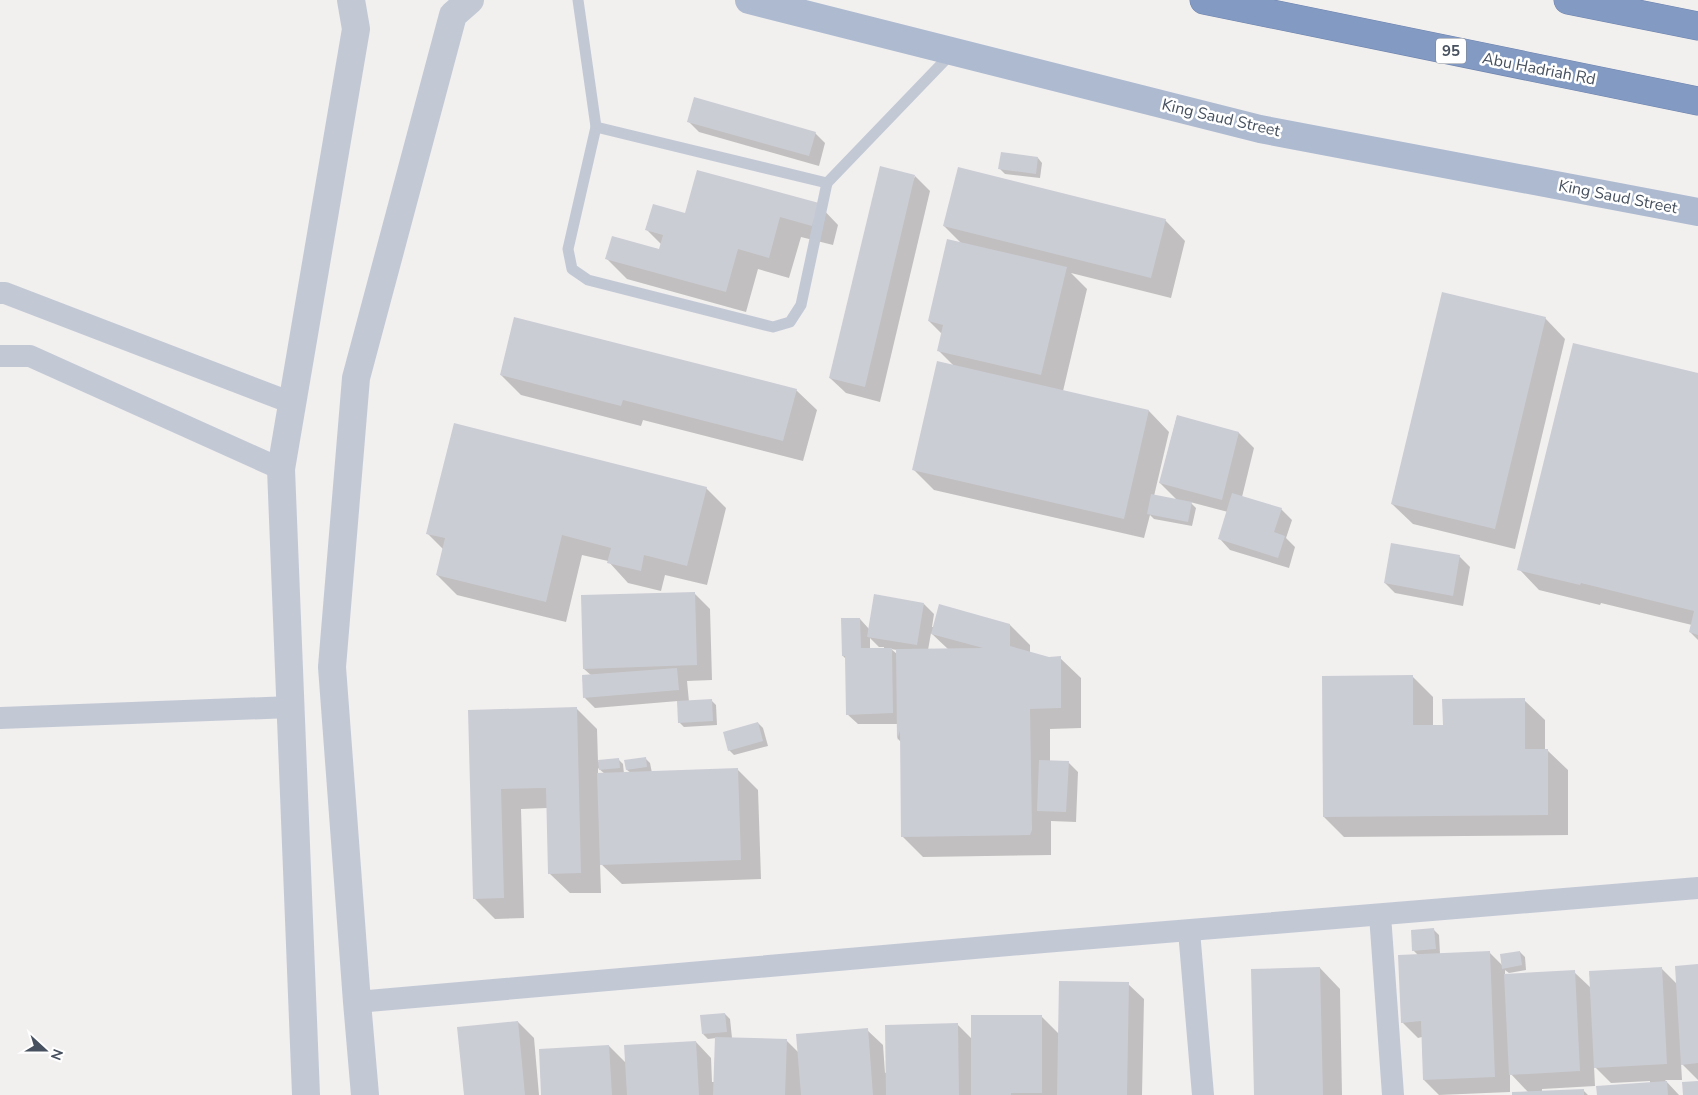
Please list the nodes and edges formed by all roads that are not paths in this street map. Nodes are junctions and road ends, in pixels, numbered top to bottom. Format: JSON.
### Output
{"nodes":[{"id":1,"x":351,"y":0,"type":"edge"},
{"id":2,"x":470,"y":0,"type":"edge"},
{"id":3,"x":578,"y":0,"type":"edge"},
{"id":4,"x":749,"y":0,"type":"edge"},
{"id":5,"x":1204,"y":0,"type":"edge"},
{"id":6,"x":1568,"y":0,"type":"edge"},
{"id":7,"x":1698,"y":26,"type":"edge"},
{"id":8,"x":953,"y":52,"type":"junction"},
{"id":9,"x":1698,"y":101,"type":"edge"},
{"id":10,"x":596,"y":127,"type":"junction"},
{"id":11,"x":827,"y":183,"type":"junction"},
{"id":12,"x":1698,"y":212,"type":"edge"},
{"id":13,"x":0,"y":293,"type":"edge"},
{"id":14,"x":0,"y":356,"type":"edge"},
{"id":15,"x":292,"y":403,"type":"junction"},
{"id":16,"x":281,"y":469,"type":"junction"},
{"id":17,"x":291,"y":707,"type":"junction"},
{"id":18,"x":0,"y":718,"type":"edge"},
{"id":19,"x":1698,"y":888,"type":"edge"},
{"id":20,"x":1380,"y":915,"type":"junction"},
{"id":21,"x":1190,"y":931,"type":"junction"},
{"id":22,"x":356,"y":1002,"type":"junction"},
{"id":23,"x":306,"y":1095,"type":"edge"},
{"id":24,"x":366,"y":1095,"type":"edge"},
{"id":25,"x":1203,"y":1095,"type":"edge"},
{"id":26,"x":1393,"y":1095,"type":"edge"}],
"edges":[{"from":1,"to":15,"type":"street"},
{"from":2,"to":22,"type":"street"},
{"from":3,"to":10,"type":"lane"},
{"from":4,"to":8,"type":"main road","name":"King Saud Street"},
{"from":5,"to":9,"type":"highway","name":"Abu Hadriah Rd","number":"95"},
{"from":6,"to":7,"type":"highway"},
{"from":8,"to":11,"type":"lane"},
{"from":8,"to":12,"type":"main road","name":"King Saud Street"},
{"from":10,"to":11,"type":"lane"},
{"from":10,"to":11,"type":"lane"},
{"from":13,"to":15,"type":"street"},
{"from":14,"to":16,"type":"street"},
{"from":15,"to":16,"type":"street"},
{"from":16,"to":17,"type":"street"},
{"from":17,"to":18,"type":"street"},
{"from":17,"to":23,"type":"street"},
{"from":19,"to":20,"type":"street"},
{"from":20,"to":21,"type":"street"},
{"from":20,"to":26,"type":"street"},
{"from":21,"to":22,"type":"street"},
{"from":21,"to":25,"type":"street"},
{"from":22,"to":24,"type":"street"}]}
